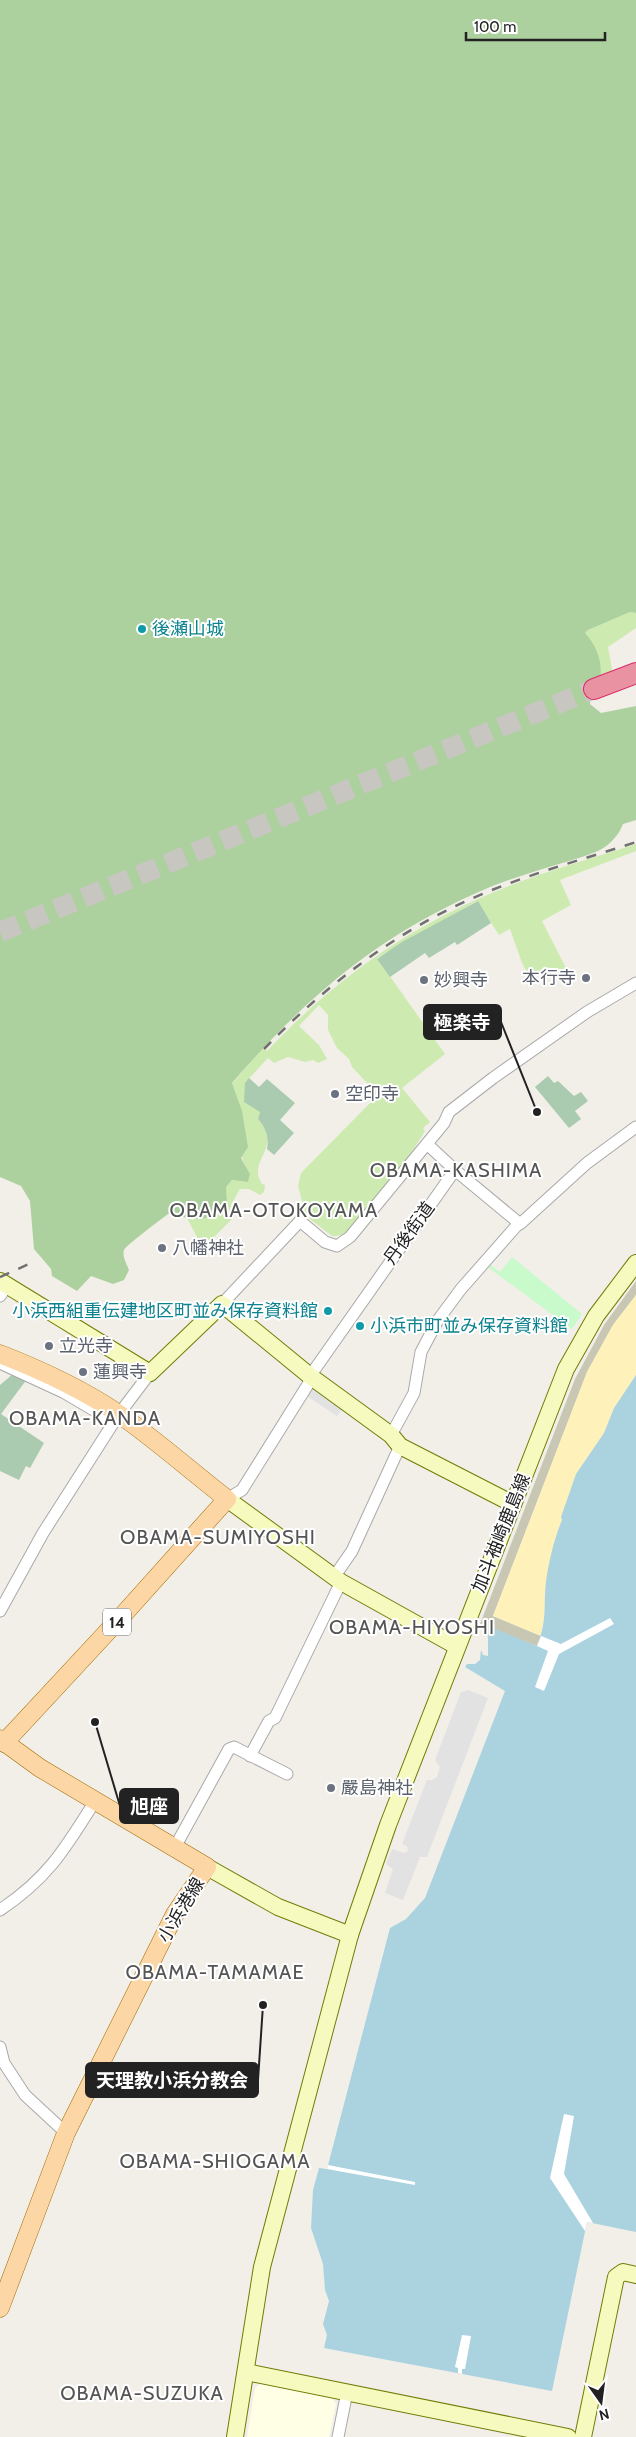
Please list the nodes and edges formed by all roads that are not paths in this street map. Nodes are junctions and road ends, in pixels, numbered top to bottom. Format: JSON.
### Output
{"nodes":[{"id":1,"x":636,"y":673,"type":"edge"},
{"id":2,"x":594,"y":689,"type":"tunnel mouth"},
{"id":3,"x":636,"y":983,"type":"edge"},
{"id":4,"x":636,"y":1127,"type":"edge"},
{"id":5,"x":427,"y":1144,"type":"junction"},
{"id":6,"x":455,"y":1170,"type":"junction"},
{"id":7,"x":520,"y":1224,"type":"dead end"},
{"id":8,"x":636,"y":1263,"type":"edge"},
{"id":9,"x":2,"y":1288,"type":"edge"},
{"id":10,"x":222,"y":1304,"type":"junction"},
{"id":11,"x":0,"y":1354,"type":"edge"},
{"id":12,"x":0,"y":1363,"type":"edge"},
{"id":13,"x":150,"y":1374,"type":"junction"},
{"id":14,"x":311,"y":1377,"type":"junction"},
{"id":15,"x":116,"y":1418,"type":"junction"},
{"id":16,"x":395,"y":1440,"type":"junction"},
{"id":17,"x":227,"y":1499,"type":"junction"},
{"id":18,"x":513,"y":1504,"type":"junction"},
{"id":19,"x":338,"y":1579,"type":"junction"},
{"id":20,"x":0,"y":1611,"type":"edge"},
{"id":21,"x":456,"y":1646,"type":"junction"},
{"id":22,"x":1,"y":1743,"type":"edge"},
{"id":23,"x":250,"y":1756,"type":"junction"},
{"id":24,"x":286,"y":1774,"type":"dead end"},
{"id":25,"x":95,"y":1802,"type":"junction"},
{"id":26,"x":175,"y":1847,"type":"junction"},
{"id":27,"x":206,"y":1867,"type":"junction"},
{"id":28,"x":0,"y":1910,"type":"edge"},
{"id":29,"x":350,"y":1935,"type":"junction"},
{"id":30,"x":0,"y":2047,"type":"edge"},
{"id":31,"x":66,"y":2133,"type":"junction"},
{"id":32,"x":636,"y":2275,"type":"edge"},
{"id":33,"x":0,"y":2308,"type":"edge"},
{"id":34,"x":246,"y":2372,"type":"junction"},
{"id":35,"x":347,"y":2392,"type":"junction"},
{"id":36,"x":235,"y":2437,"type":"edge"},
{"id":37,"x":338,"y":2437,"type":"edge"},
{"id":38,"x":568,"y":2437,"type":"edge"},
{"id":39,"x":583,"y":2437,"type":"edge"}],
"edges":[{"from":1,"to":2,"type":"highway"},
{"from":3,"to":5,"type":"street"},
{"from":4,"to":7,"type":"street"},
{"from":5,"to":6,"type":"street"},
{"from":5,"to":10,"type":"street"},
{"from":6,"to":14,"type":"street","name":"丹後街道"},
{"from":6,"to":16,"type":"street"},
{"from":8,"to":18,"type":"street","name":"加斗袖崎鹿島線"},
{"from":9,"to":13,"type":"street"},
{"from":10,"to":13,"type":"street"},
{"from":10,"to":14,"type":"street"},
{"from":11,"to":15,"type":"main road"},
{"from":12,"to":15,"type":"street"},
{"from":13,"to":15,"type":"street"},
{"from":14,"to":16,"type":"street"},
{"from":14,"to":17,"type":"street","name":"丹後街道"},
{"from":15,"to":17,"type":"main road"},
{"from":15,"to":20,"type":"street"},
{"from":16,"to":18,"type":"street"},
{"from":16,"to":19,"type":"street"},
{"from":17,"to":19,"type":"street"},
{"from":17,"to":22,"type":"main road","number":"14"},
{"from":18,"to":21,"type":"street","name":"加斗袖崎鹿島線"},
{"from":19,"to":21,"type":"street"},
{"from":19,"to":23,"type":"street"},
{"from":21,"to":29,"type":"street","name":"加斗袖崎鹿島線"},
{"from":22,"to":25,"type":"main road","name":"小浜港線"},
{"from":23,"to":24,"type":"street"},
{"from":23,"to":26,"type":"street"},
{"from":25,"to":26,"type":"main road","name":"小浜港線"},
{"from":25,"to":28,"type":"street"},
{"from":26,"to":27,"type":"main road","name":"小浜港線"},
{"from":27,"to":29,"type":"street"},
{"from":27,"to":31,"type":"main road","name":"小浜港線"},
{"from":29,"to":34,"type":"street","name":"加斗袖崎鹿島線"},
{"from":30,"to":31,"type":"street"},
{"from":31,"to":33,"type":"main road","name":"小浜港線"},
{"from":32,"to":39,"type":"street"},
{"from":34,"to":35,"type":"street"},
{"from":34,"to":36,"type":"street","name":"加斗袖崎鹿島線"},
{"from":35,"to":37,"type":"street"},
{"from":35,"to":38,"type":"street"}]}
